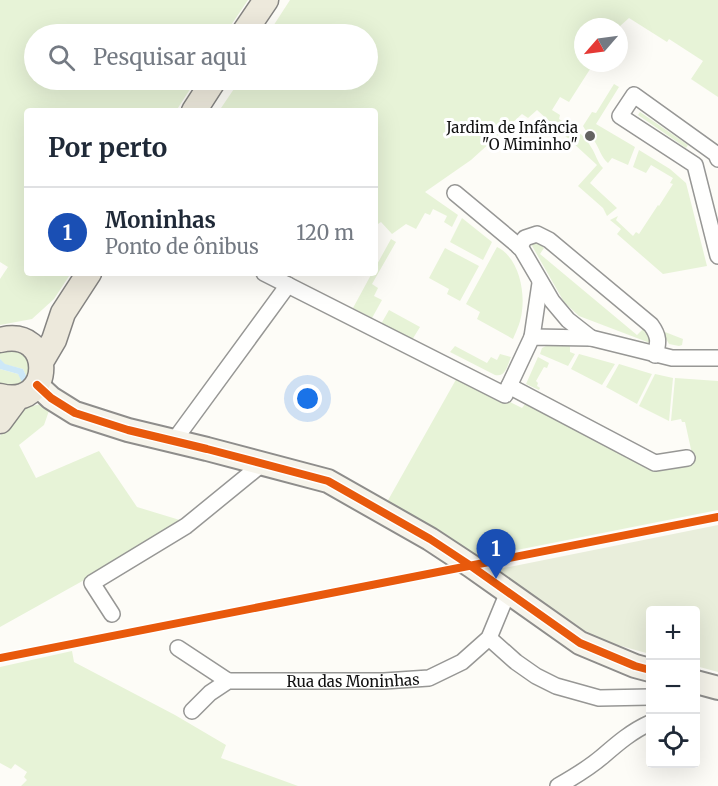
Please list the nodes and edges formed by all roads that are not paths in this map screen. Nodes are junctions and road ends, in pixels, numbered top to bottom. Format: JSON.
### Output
{"nodes":[{"id":1,"x":266,"y":0,"type":"edge"},
{"id":2,"x":250,"y":24,"type":"edge"},
{"id":3,"x":208,"y":90,"type":"edge"},
{"id":4,"x":196,"y":108,"type":"edge"},
{"id":5,"x":718,"y":159,"type":"edge"},
{"id":6,"x":718,"y":165,"type":"edge"},
{"id":7,"x":698,"y":170,"type":"junction"},
{"id":8,"x":455,"y":193,"type":"dead end"},
{"id":9,"x":519,"y":247,"type":"junction"},
{"id":10,"x":718,"y":256,"type":"edge"},
{"id":11,"x":87,"y":276,"type":"edge"},
{"id":12,"x":270,"y":276,"type":"edge"},
{"id":13,"x":540,"y":283,"type":"junction"},
{"id":14,"x":288,"y":285,"type":"junction"},
{"id":15,"x":63,"y":313,"type":"junction"},
{"id":16,"x":532,"y":337,"type":"junction"},
{"id":17,"x":591,"y":338,"type":"junction"},
{"id":18,"x":9,"y":339,"type":"edge"},
{"id":19,"x":655,"y":355,"type":"junction"},
{"id":20,"x":718,"y":358,"type":"edge"},
{"id":21,"x":24,"y":385,"type":"edge"},
{"id":22,"x":509,"y":386,"type":"junction"},
{"id":23,"x":0,"y":421,"type":"edge"},
{"id":24,"x":172,"y":442,"type":"junction"},
{"id":25,"x":687,"y":458,"type":"dead end"},
{"id":26,"x":262,"y":464,"type":"junction"},
{"id":27,"x":508,"y":592,"type":"junction"},
{"id":28,"x":112,"y":614,"type":"dead end"},
{"id":29,"x":489,"y":638,"type":"junction"},
{"id":30,"x":178,"y":648,"type":"dead end"},
{"id":31,"x":646,"y":669,"type":"edge"},
{"id":32,"x":228,"y":681,"type":"junction"},
{"id":33,"x":700,"y":683,"type":"edge"},
{"id":34,"x":718,"y":688,"type":"edge"},
{"id":35,"x":646,"y":697,"type":"edge"},
{"id":36,"x":192,"y":711,"type":"dead end"},
{"id":37,"x":646,"y":725,"type":"edge"},
{"id":38,"x":558,"y":786,"type":"edge"}],
"edges":[{"from":1,"to":2,"type":"main road"},
{"from":3,"to":4,"type":"main road"},
{"from":5,"to":7,"type":"street"},
{"from":6,"to":7,"type":"street"},
{"from":7,"to":10,"type":"street"},
{"from":8,"to":9,"type":"street"},
{"from":9,"to":13,"type":"street"},
{"from":9,"to":19,"type":"street"},
{"from":11,"to":15,"type":"main road"},
{"from":12,"to":14,"type":"street"},
{"from":13,"to":16,"type":"street"},
{"from":13,"to":17,"type":"street"},
{"from":14,"to":22,"type":"street"},
{"from":14,"to":24,"type":"street"},
{"from":15,"to":18,"type":"main road"},
{"from":15,"to":21,"type":"main road"},
{"from":16,"to":17,"type":"street"},
{"from":16,"to":22,"type":"street"},
{"from":17,"to":19,"type":"street"},
{"from":18,"to":21,"type":"main road"},
{"from":19,"to":20,"type":"street"},
{"from":21,"to":23,"type":"main road"},
{"from":21,"to":24,"type":"street"},
{"from":22,"to":25,"type":"street"},
{"from":24,"to":26,"type":"street"},
{"from":26,"to":27,"type":"street"},
{"from":26,"to":28,"type":"street"},
{"from":27,"to":29,"type":"street","name":"Rua das Moninhas"},
{"from":27,"to":31,"type":"street"},
{"from":29,"to":32,"type":"street","name":"Rua das Moninhas"},
{"from":29,"to":35,"type":"street"},
{"from":30,"to":32,"type":"street"},
{"from":32,"to":36,"type":"street"},
{"from":33,"to":34,"type":"street"},
{"from":37,"to":38,"type":"street"}]}
